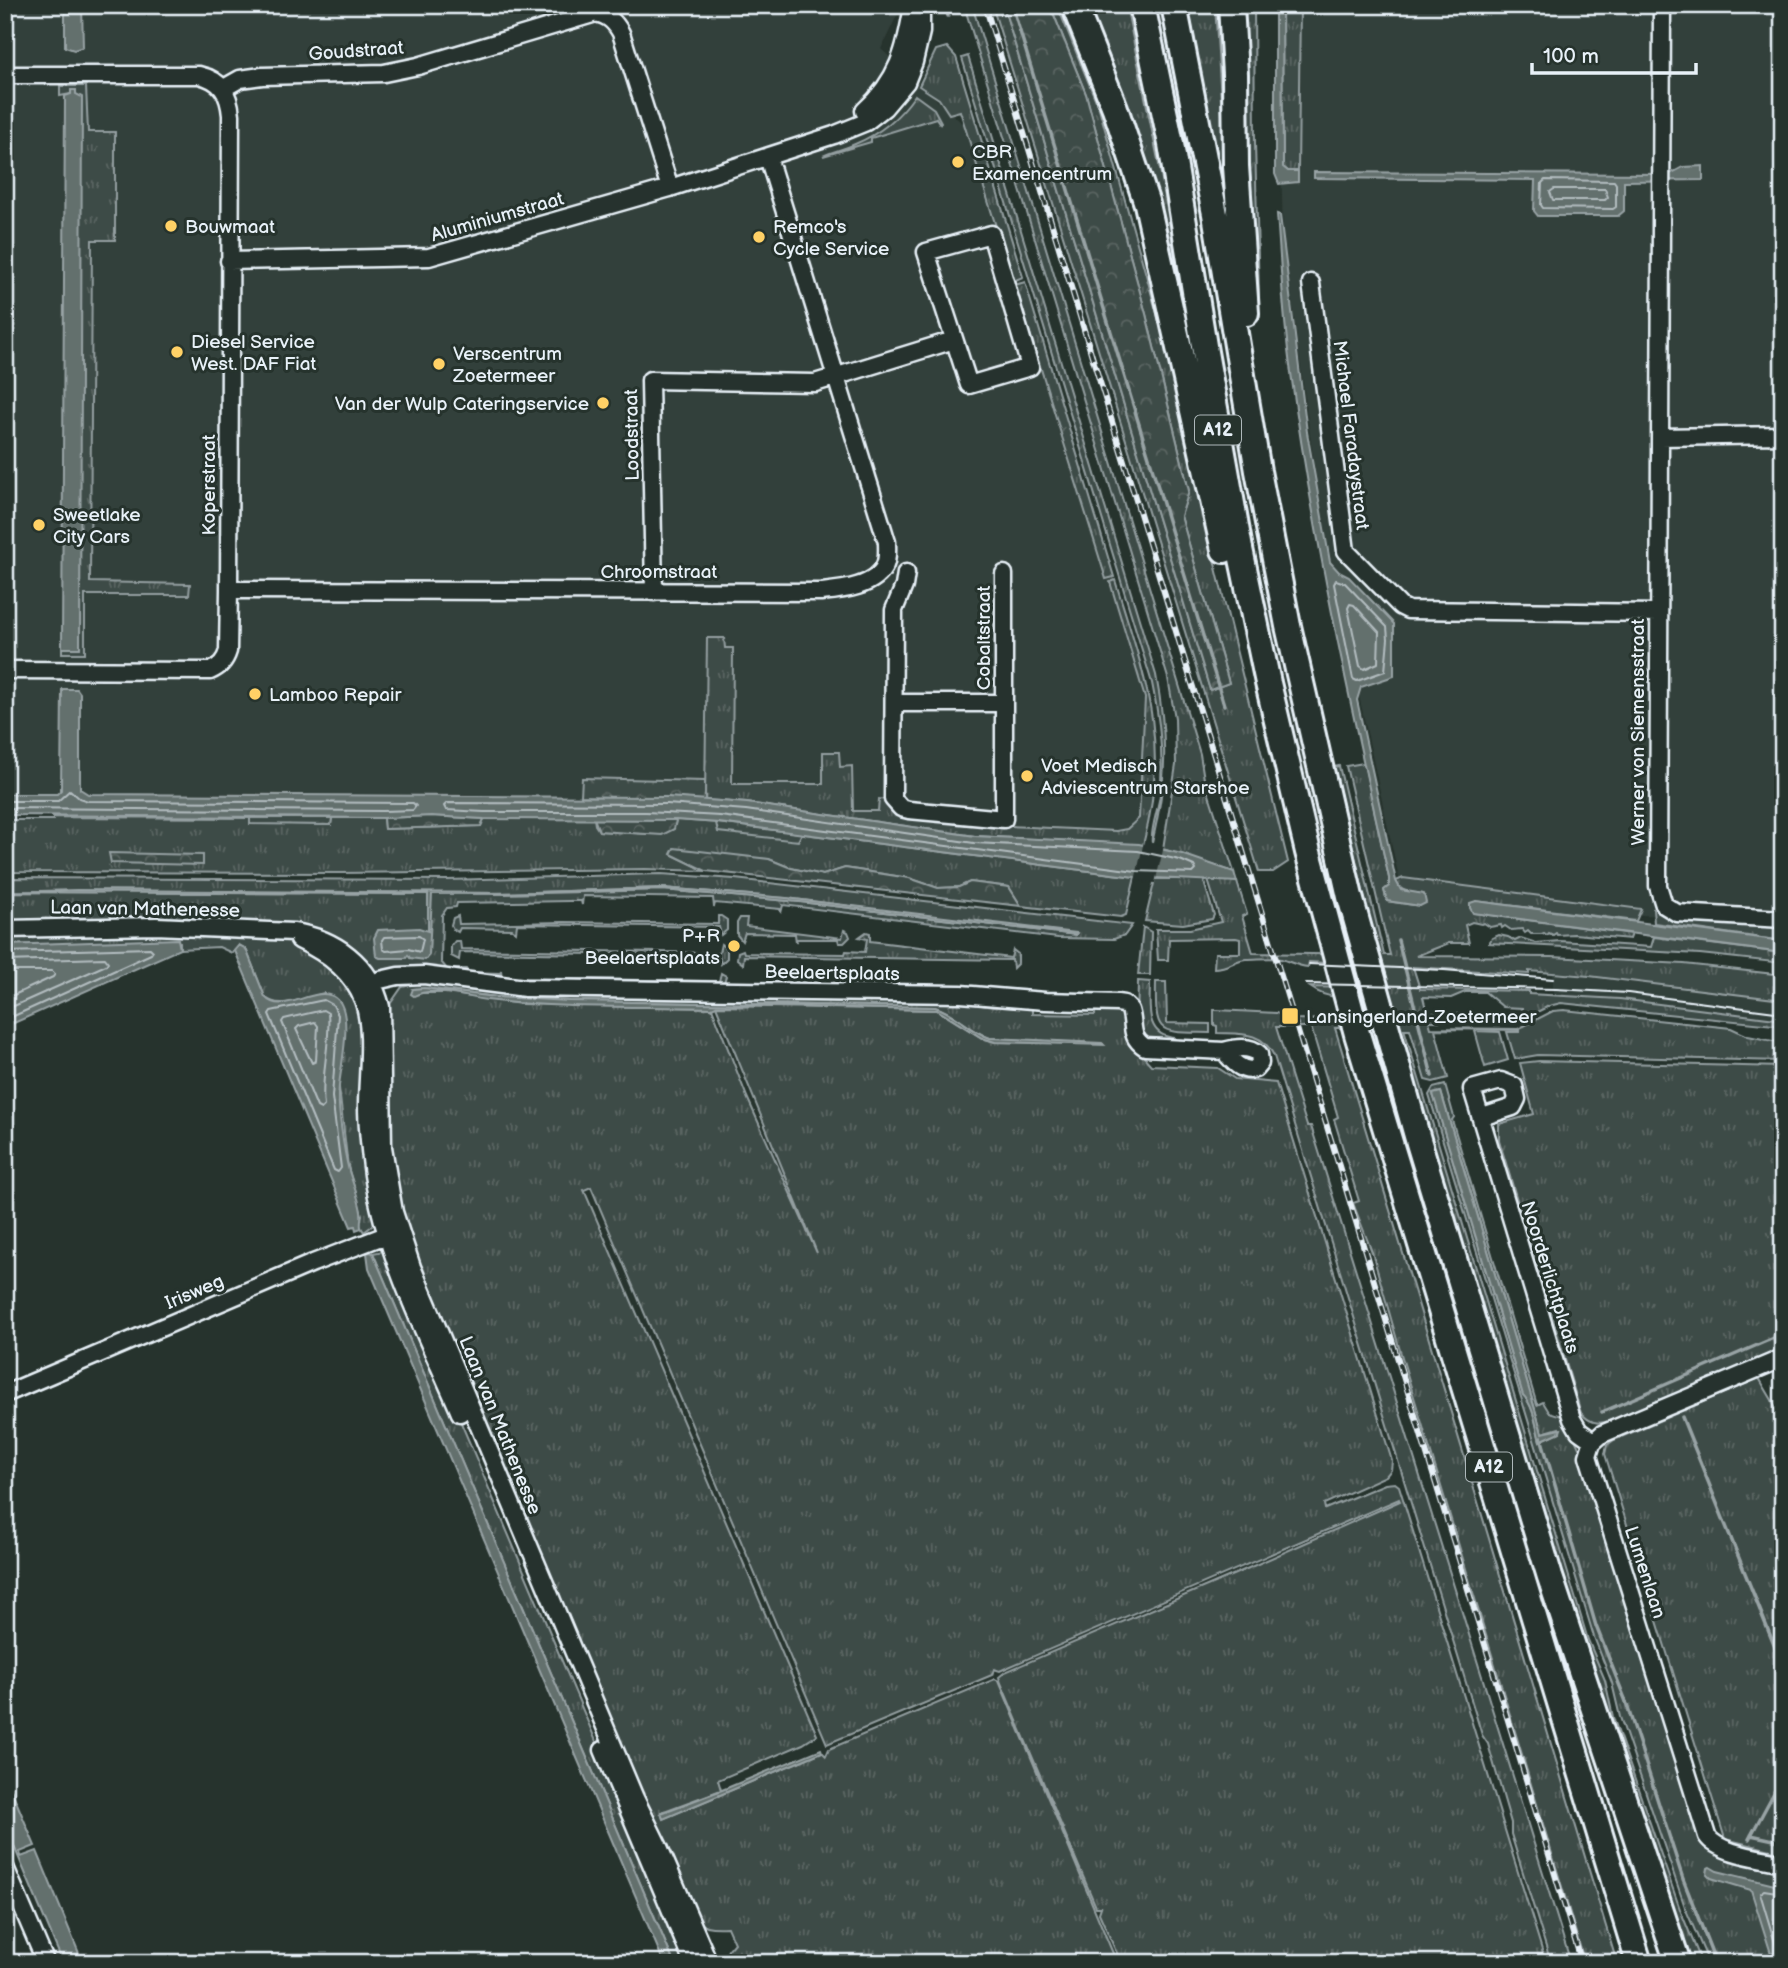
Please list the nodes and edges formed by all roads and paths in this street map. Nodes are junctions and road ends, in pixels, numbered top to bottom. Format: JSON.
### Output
{"nodes":[{"id":1,"x":915,"y":5,"type":"edge"},
{"id":2,"x":1074,"y":5,"type":"edge"},
{"id":3,"x":1142,"y":5,"type":"edge"},
{"id":4,"x":1174,"y":5,"type":"edge"},
{"id":5,"x":1231,"y":5,"type":"edge"},
{"id":6,"x":1662,"y":5,"type":"edge"},
{"id":7,"x":5,"y":75,"type":"edge"},
{"id":8,"x":224,"y":88,"type":"junction"},
{"id":9,"x":768,"y":157,"type":"junction"},
{"id":10,"x":670,"y":188,"type":"junction"},
{"id":11,"x":229,"y":261,"type":"junction"},
{"id":12,"x":1311,"y":283,"type":"dead end"},
{"id":13,"x":954,"y":340,"type":"junction"},
{"id":14,"x":836,"y":377,"type":"junction"},
{"id":15,"x":1783,"y":435,"type":"edge"},
{"id":16,"x":1660,"y":437,"type":"junction"},
{"id":17,"x":1258,"y":471,"type":"junction"},
{"id":18,"x":906,"y":573,"type":"dead end"},
{"id":19,"x":1004,"y":574,"type":"dead end"},
{"id":20,"x":229,"y":590,"type":"junction"},
{"id":21,"x":654,"y":592,"type":"junction"},
{"id":22,"x":1658,"y":613,"type":"junction"},
{"id":23,"x":5,"y":670,"type":"edge"},
{"id":24,"x":894,"y":703,"type":"junction"},
{"id":25,"x":1004,"y":703,"type":"junction"},
{"id":26,"x":1308,"y":852,"type":"junction"},
{"id":27,"x":1783,"y":919,"type":"edge"},
{"id":28,"x":5,"y":929,"type":"edge"},
{"id":29,"x":371,"y":994,"type":"junction"},
{"id":30,"x":1224,"y":1051,"type":"dead end"},
{"id":31,"x":1482,"y":1117,"type":"junction"},
{"id":32,"x":393,"y":1233,"type":"junction"},
{"id":33,"x":1783,"y":1358,"type":"edge"},
{"id":34,"x":5,"y":1394,"type":"edge"},
{"id":35,"x":1593,"y":1441,"type":"junction"},
{"id":36,"x":1783,"y":1863,"type":"edge"},
{"id":37,"x":5,"y":1867,"type":"edge"},
{"id":38,"x":46,"y":1963,"type":"edge"},
{"id":39,"x":693,"y":1963,"type":"edge"},
{"id":40,"x":709,"y":1963,"type":"edge"},
{"id":41,"x":1639,"y":1963,"type":"edge"},
{"id":42,"x":1678,"y":1963,"type":"edge"}],
"edges":[{"from":1,"to":9,"type":"street","name":"Aluminiumstraat"},
{"from":2,"to":26,"type":"highway","number":"A12"},
{"from":3,"to":26,"type":"highway","number":"A12"},
{"from":4,"to":17,"type":"highway","number":"A12"},
{"from":5,"to":17,"type":"highway","number":"A12"},
{"from":6,"to":16,"type":"street","name":"Werner von Siemensstraat"},
{"from":7,"to":8,"type":"street"},
{"from":8,"to":10,"type":"street","name":"Goudstraat"},
{"from":8,"to":11,"type":"street","name":"Koperstraat"},
{"from":9,"to":10,"type":"street","name":"Aluminiumstraat"},
{"from":9,"to":14,"type":"street","name":"Chroomstraat"},
{"from":10,"to":11,"type":"street","name":"Aluminiumstraat"},
{"from":11,"to":20,"type":"street","name":"Koperstraat"},
{"from":12,"to":22,"type":"street","name":"Michael Faradaystraat"},
{"from":13,"to":13,"type":"street"},
{"from":13,"to":14,"type":"street"},
{"from":14,"to":21,"type":"street","name":"Loodstraat"},
{"from":14,"to":21,"type":"street","name":"Chroomstraat"},
{"from":15,"to":16,"type":"street"},
{"from":16,"to":22,"type":"street","name":"Werner von Siemensstraat"},
{"from":17,"to":42,"type":"highway","number":"A12"},
{"from":18,"to":24,"type":"street","name":"Cobaltstraat"},
{"from":19,"to":25,"type":"street","name":"Cobaltstraat"},
{"from":20,"to":21,"type":"street","name":"Chroomstraat"},
{"from":20,"to":23,"type":"street","name":"Koperstraat"},
{"from":22,"to":27,"type":"street","name":"Werner von Siemensstraat"},
{"from":24,"to":25,"type":"street","name":"Cobaltstraat"},
{"from":24,"to":25,"type":"street","name":"Cobaltstraat"},
{"from":26,"to":41,"type":"highway","number":"A12"},
{"from":28,"to":29,"type":"street","name":"Laan van Mathenesse"},
{"from":29,"to":30,"type":"street","name":"Beelaertsplaats"},
{"from":29,"to":32,"type":"street","name":"Laan van Mathenesse"},
{"from":31,"to":31,"type":"street","name":"Noorderlichtplaats"},
{"from":31,"to":35,"type":"street","name":"Noorderlichtplaats"},
{"from":32,"to":34,"type":"street","name":"Irisweg"},
{"from":32,"to":39,"type":"street","name":"Laan van Mathenesse"},
{"from":32,"to":40,"type":"street","name":"Laan van Mathenesse"},
{"from":33,"to":35,"type":"street"},
{"from":35,"to":36,"type":"street","name":"Lumenlaan"},
{"from":37,"to":38,"type":"street"}]}
